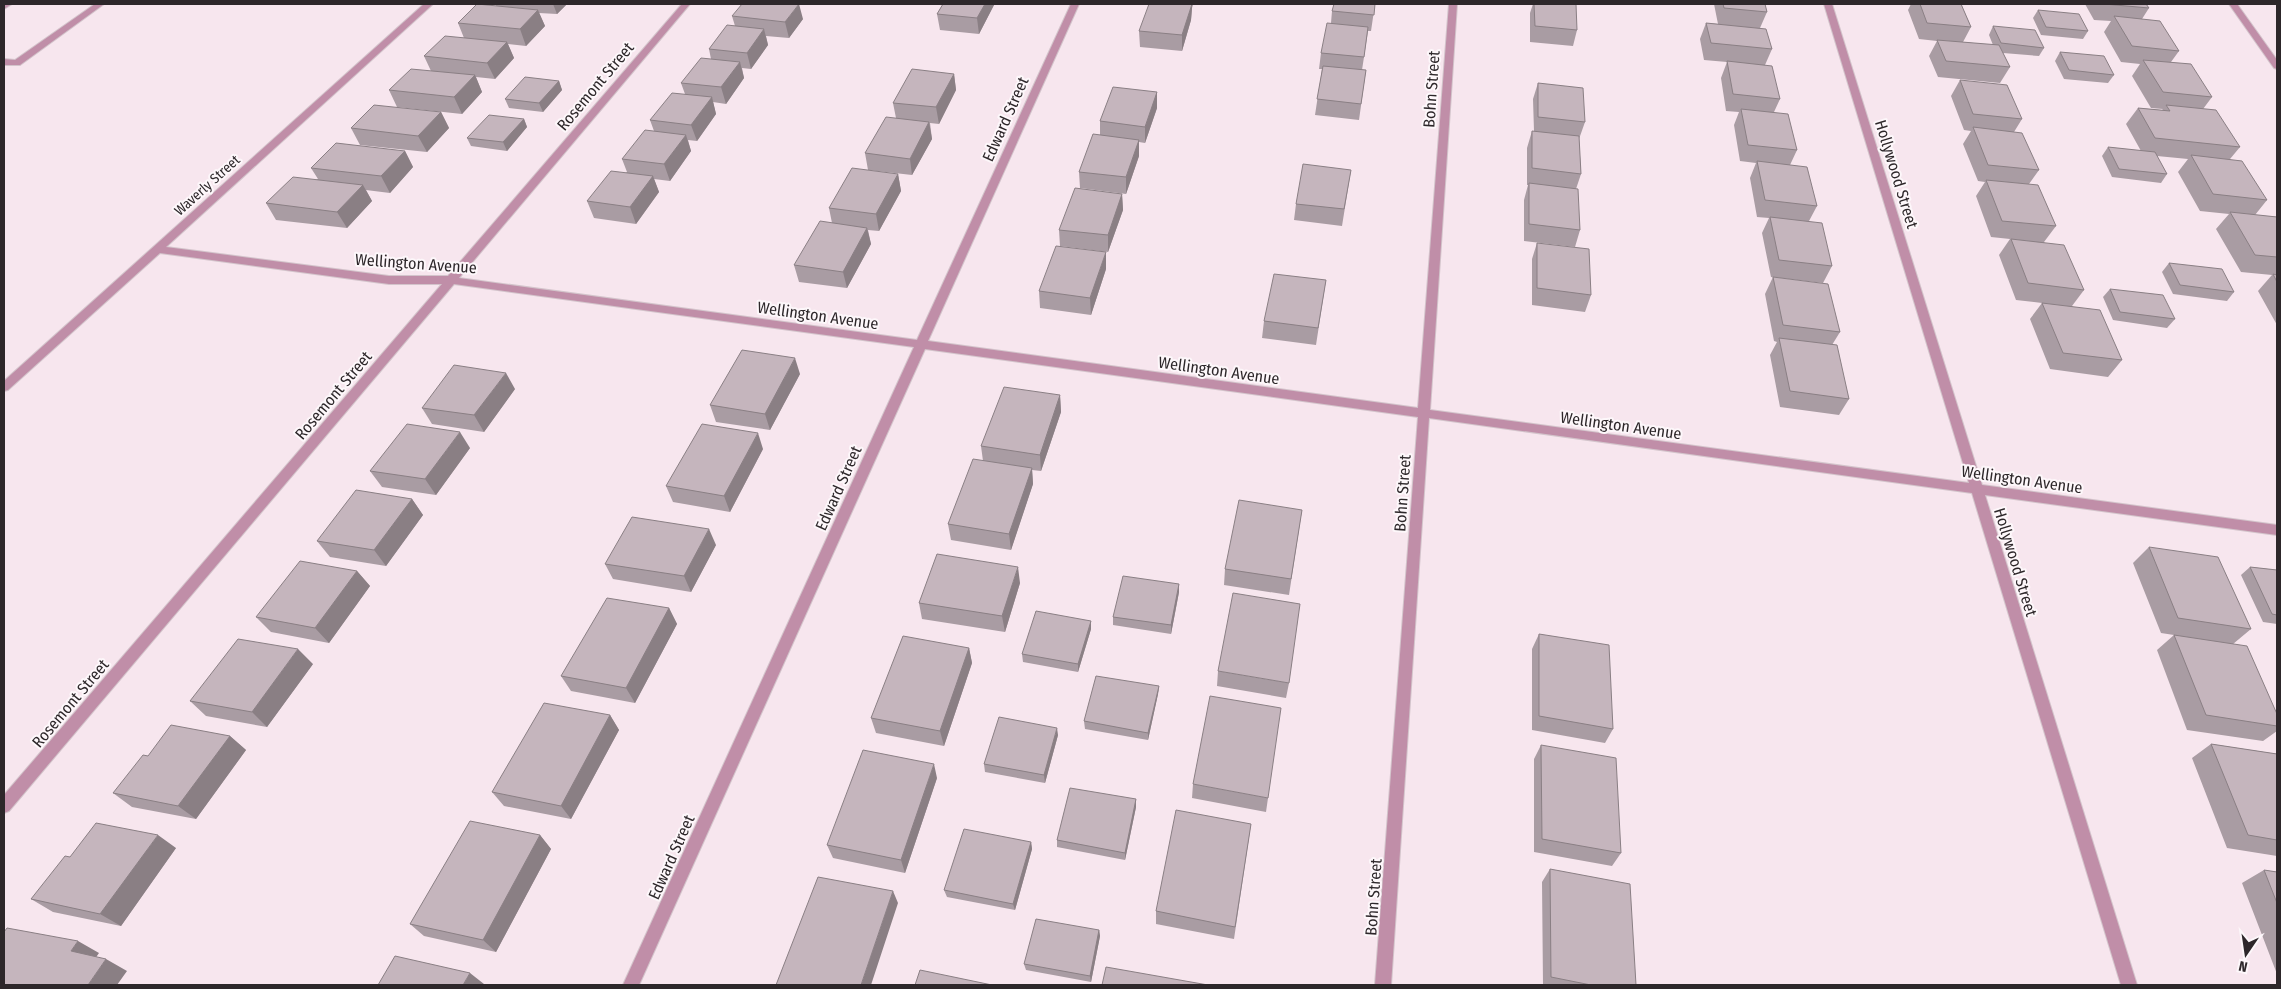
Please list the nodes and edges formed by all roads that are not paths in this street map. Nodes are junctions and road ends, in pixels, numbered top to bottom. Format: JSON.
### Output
{"nodes":[{"id":1,"x":8,"y":4,"type":"edge"},
{"id":2,"x":100,"y":4,"type":"edge"},
{"id":3,"x":429,"y":4,"type":"edge"},
{"id":4,"x":686,"y":4,"type":"edge"},
{"id":5,"x":1075,"y":4,"type":"edge"},
{"id":6,"x":1453,"y":4,"type":"edge"},
{"id":7,"x":1828,"y":4,"type":"edge"},
{"id":8,"x":2233,"y":4,"type":"edge"},
{"id":9,"x":4,"y":6,"type":"edge"},
{"id":10,"x":4,"y":62,"type":"edge"},
{"id":11,"x":2277,"y":66,"type":"edge"},
{"id":12,"x":156,"y":249,"type":"junction"},
{"id":13,"x":451,"y":280,"type":"junction"},
{"id":14,"x":920,"y":346,"type":"junction"},
{"id":15,"x":4,"y":386,"type":"edge"},
{"id":16,"x":1424,"y":414,"type":"junction"},
{"id":17,"x":1976,"y":490,"type":"junction"},
{"id":18,"x":2277,"y":530,"type":"edge"},
{"id":19,"x":4,"y":806,"type":"edge"},
{"id":20,"x":631,"y":985,"type":"edge"},
{"id":21,"x":1383,"y":985,"type":"edge"},
{"id":22,"x":2129,"y":985,"type":"edge"}],
"edges":[{"from":1,"to":9,"type":"street"},
{"from":2,"to":10,"type":"street"},
{"from":3,"to":12,"type":"street","name":"Waverly Street"},
{"from":4,"to":13,"type":"street","name":"Rosemont Street"},
{"from":5,"to":14,"type":"street","name":"Edward Street"},
{"from":6,"to":16,"type":"street","name":"Bohn Street"},
{"from":7,"to":17,"type":"street","name":"Hollywood Street"},
{"from":8,"to":11,"type":"street"},
{"from":12,"to":13,"type":"street","name":"Wellington Avenue"},
{"from":12,"to":15,"type":"street","name":"Waverly Street"},
{"from":13,"to":14,"type":"street","name":"Wellington Avenue"},
{"from":13,"to":19,"type":"street","name":"Rosemont Street"},
{"from":14,"to":16,"type":"street","name":"Wellington Avenue"},
{"from":14,"to":20,"type":"street","name":"Edward Street"},
{"from":16,"to":17,"type":"street","name":"Wellington Avenue"},
{"from":16,"to":21,"type":"street","name":"Bohn Street"},
{"from":17,"to":18,"type":"street","name":"Wellington Avenue"},
{"from":17,"to":22,"type":"street","name":"Hollywood Street"}]}
